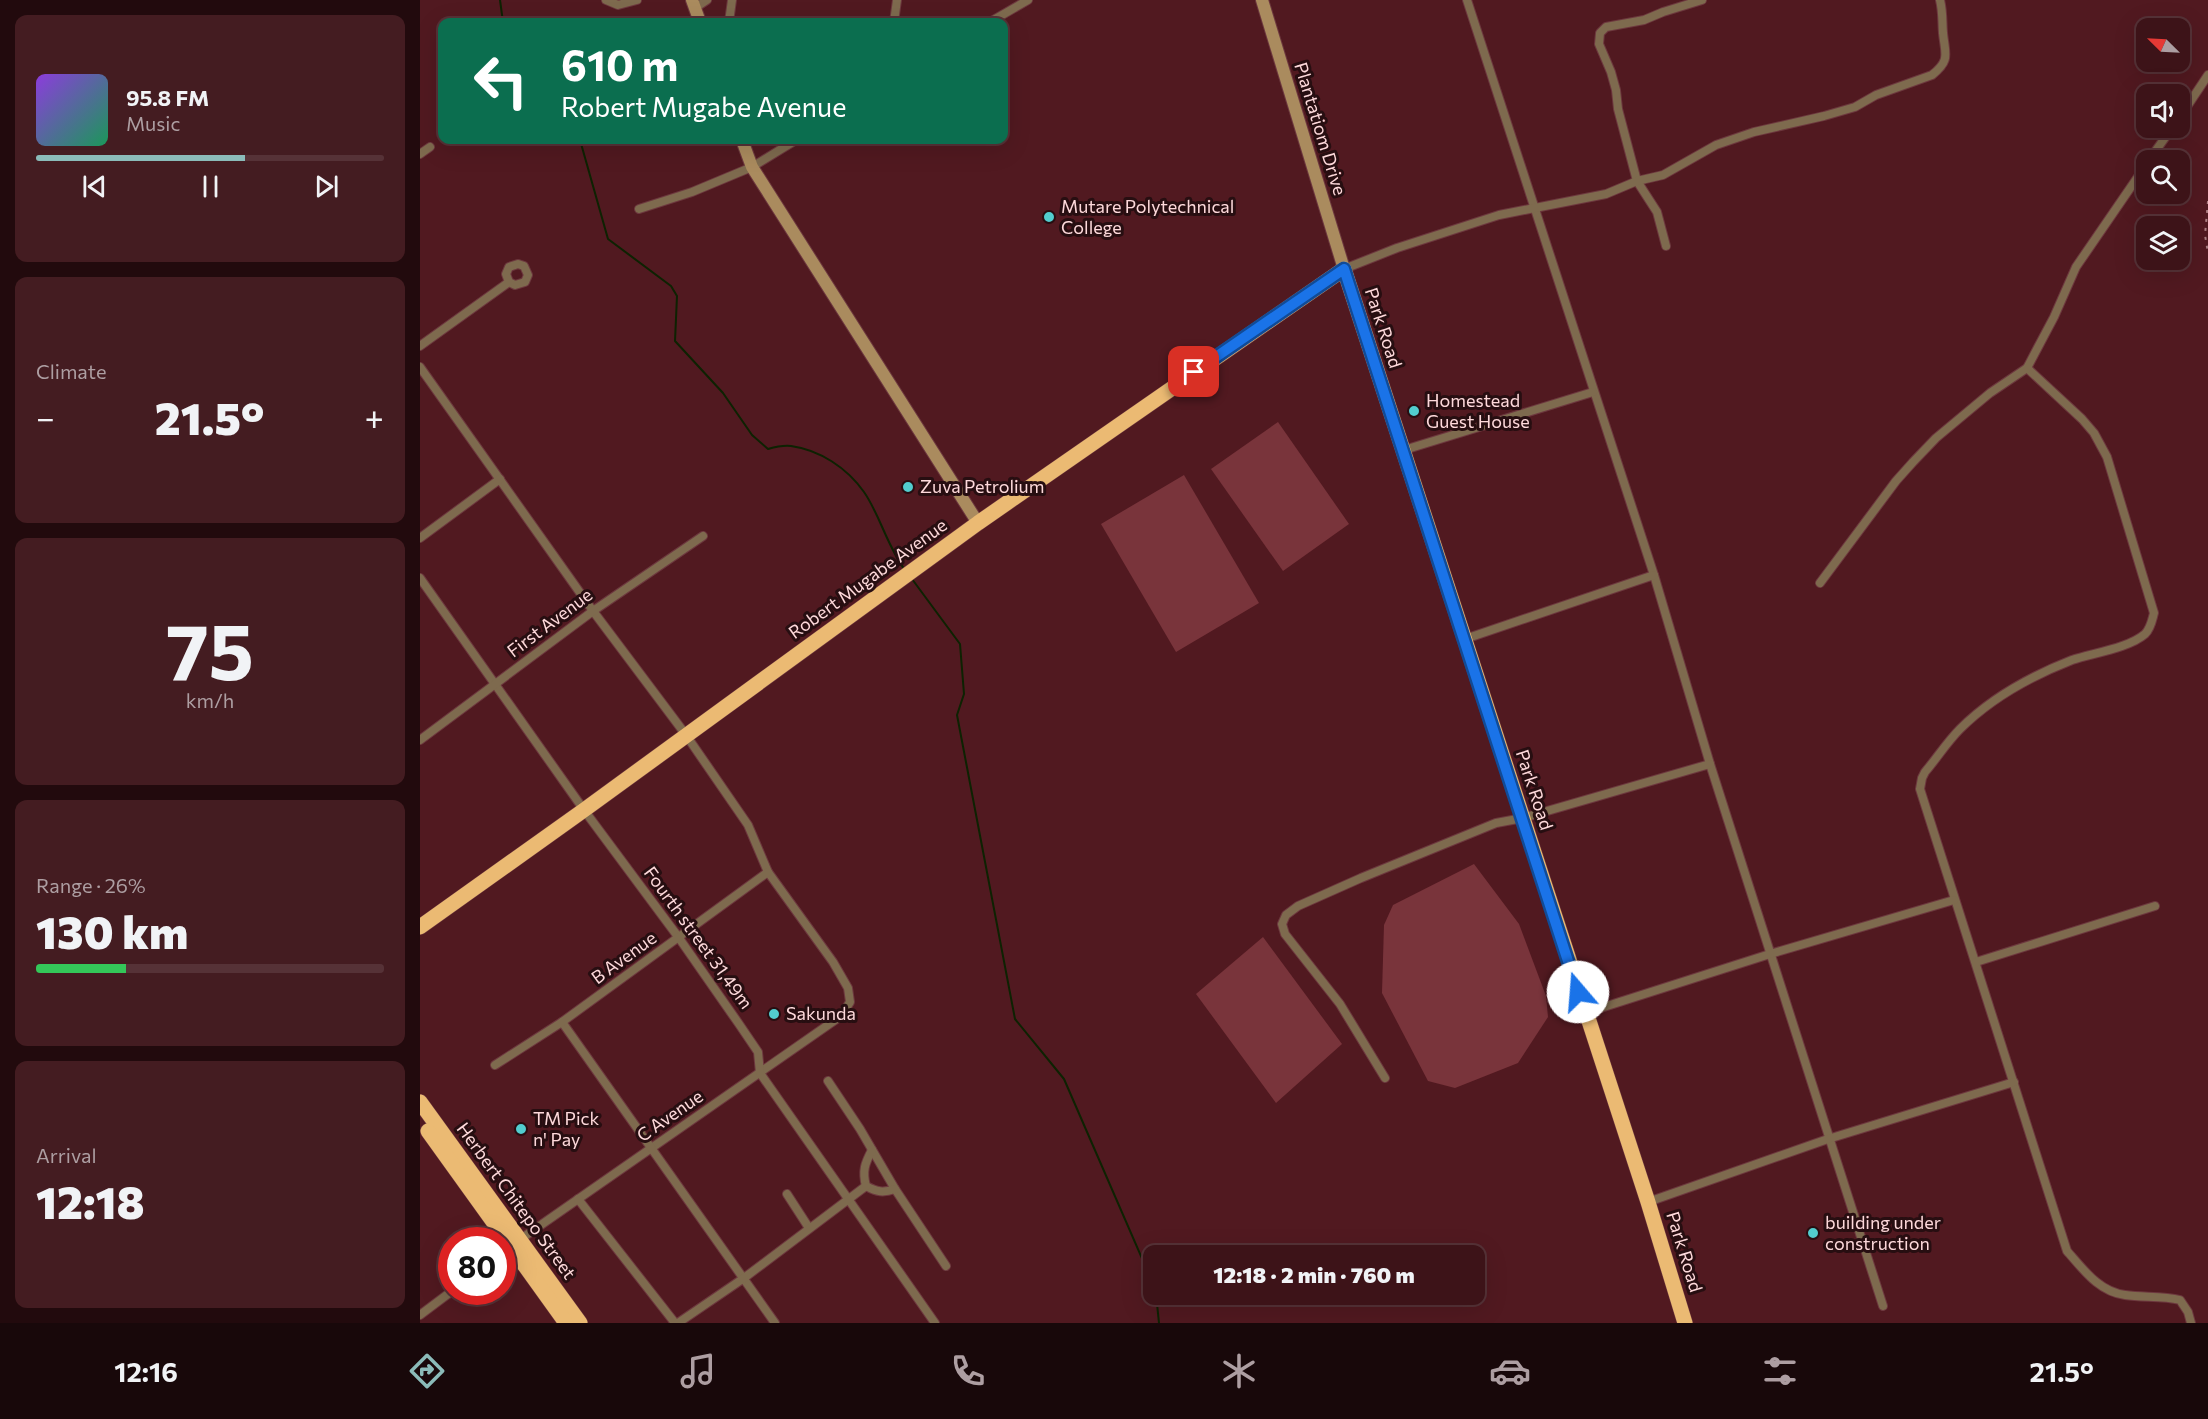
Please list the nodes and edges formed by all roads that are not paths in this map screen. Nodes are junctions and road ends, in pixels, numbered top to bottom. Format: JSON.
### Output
{"nodes":[{"id":1,"x":606,"y":0,"type":"edge"},
{"id":2,"x":637,"y":0,"type":"edge"},
{"id":3,"x":707,"y":0,"type":"edge"},
{"id":4,"x":732,"y":0,"type":"edge"},
{"id":5,"x":897,"y":0,"type":"edge"},
{"id":6,"x":1028,"y":0,"type":"edge"},
{"id":7,"x":1262,"y":0,"type":"edge"},
{"id":8,"x":1467,"y":0,"type":"edge"},
{"id":9,"x":1702,"y":0,"type":"edge"},
{"id":10,"x":1940,"y":0,"type":"edge"},
{"id":11,"x":693,"y":4,"type":"edge"},
{"id":12,"x":698,"y":18,"type":"edge"},
{"id":13,"x":730,"y":18,"type":"edge"},
{"id":14,"x":895,"y":18,"type":"edge"},
{"id":15,"x":997,"y":18,"type":"edge"},
{"id":16,"x":2208,"y":75,"type":"edge"},
{"id":17,"x":2190,"y":102,"type":"edge"},
{"id":18,"x":743,"y":144,"type":"edge"},
{"id":19,"x":789,"y":144,"type":"edge"},
{"id":20,"x":430,"y":147,"type":"dead end"},
{"id":21,"x":420,"y":154,"type":"edge"},
{"id":22,"x":752,"y":167,"type":"junction"},
{"id":23,"x":2136,"y":180,"type":"edge"},
{"id":24,"x":1637,"y":181,"type":"junction"},
{"id":25,"x":1533,"y":208,"type":"junction"},
{"id":26,"x":639,"y":209,"type":"dead end"},
{"id":27,"x":1666,"y":246,"type":"dead end"},
{"id":28,"x":1344,"y":269,"type":"junction"},
{"id":29,"x":509,"y":282,"type":"dead end"},
{"id":30,"x":420,"y":346,"type":"edge"},
{"id":31,"x":420,"y":367,"type":"edge"},
{"id":32,"x":2027,"y":368,"type":"junction"},
{"id":33,"x":1593,"y":392,"type":"junction"},
{"id":34,"x":1404,"y":450,"type":"junction"},
{"id":35,"x":500,"y":479,"type":"junction"},
{"id":36,"x":978,"y":523,"type":"junction"},
{"id":37,"x":703,"y":536,"type":"dead end"},
{"id":38,"x":420,"y":538,"type":"edge"},
{"id":39,"x":1654,"y":575,"type":"junction"},
{"id":40,"x":420,"y":578,"type":"edge"},
{"id":41,"x":1820,"y":583,"type":"dead end"},
{"id":42,"x":593,"y":611,"type":"junction"},
{"id":43,"x":1465,"y":639,"type":"junction"},
{"id":44,"x":495,"y":685,"type":"junction"},
{"id":45,"x":686,"y":735,"type":"junction"},
{"id":46,"x":420,"y":740,"type":"edge"},
{"id":47,"x":1710,"y":764,"type":"junction"},
{"id":48,"x":584,"y":810,"type":"junction"},
{"id":49,"x":1523,"y":819,"type":"junction"},
{"id":50,"x":768,"y":872,"type":"junction"},
{"id":51,"x":1954,"y":900,"type":"junction"},
{"id":52,"x":2155,"y":906,"type":"dead end"},
{"id":53,"x":420,"y":927,"type":"edge"},
{"id":54,"x":679,"y":938,"type":"junction"},
{"id":55,"x":1770,"y":954,"type":"junction"},
{"id":56,"x":1976,"y":962,"type":"junction"},
{"id":57,"x":1585,"y":1013,"type":"junction"},
{"id":58,"x":562,"y":1022,"type":"junction"},
{"id":59,"x":495,"y":1065,"type":"dead end"},
{"id":60,"x":760,"y":1073,"type":"junction"},
{"id":61,"x":1385,"y":1078,"type":"dead end"},
{"id":62,"x":828,"y":1081,"type":"dead end"},
{"id":63,"x":2014,"y":1082,"type":"junction"},
{"id":64,"x":420,"y":1102,"type":"edge"},
{"id":65,"x":420,"y":1120,"type":"edge"},
{"id":66,"x":1828,"y":1139,"type":"junction"},
{"id":67,"x":653,"y":1149,"type":"junction"},
{"id":68,"x":872,"y":1150,"type":"junction"},
{"id":69,"x":866,"y":1186,"type":"junction"},
{"id":70,"x":894,"y":1189,"type":"junction"},
{"id":71,"x":787,"y":1194,"type":"dead end"},
{"id":72,"x":848,"y":1198,"type":"junction"},
{"id":73,"x":578,"y":1199,"type":"junction"},
{"id":74,"x":1648,"y":1202,"type":"junction"},
{"id":75,"x":497,"y":1227,"type":"edge"},
{"id":76,"x":499,"y":1227,"type":"edge"},
{"id":77,"x":809,"y":1228,"type":"junction"},
{"id":78,"x":516,"y":1242,"type":"edge"},
{"id":79,"x":516,"y":1252,"type":"edge"},
{"id":80,"x":516,"y":1253,"type":"edge"},
{"id":81,"x":946,"y":1266,"type":"dead end"},
{"id":82,"x":744,"y":1278,"type":"junction"},
{"id":83,"x":438,"y":1302,"type":"edge"},
{"id":84,"x":1883,"y":1306,"type":"dead end"},
{"id":85,"x":420,"y":1315,"type":"edge"},
{"id":86,"x":566,"y":1323,"type":"edge"},
{"id":87,"x":580,"y":1323,"type":"edge"},
{"id":88,"x":676,"y":1323,"type":"edge"},
{"id":89,"x":775,"y":1323,"type":"edge"},
{"id":90,"x":935,"y":1323,"type":"edge"},
{"id":91,"x":1685,"y":1323,"type":"edge"},
{"id":92,"x":2191,"y":1323,"type":"edge"}],
"edges":[{"from":1,"to":2,"type":"street"},
{"from":3,"to":11,"type":"street"},
{"from":4,"to":13,"type":"street"},
{"from":5,"to":14,"type":"street"},
{"from":6,"to":15,"type":"street"},
{"from":7,"to":28,"type":"street","name":"Plantatiom Drive"},
{"from":8,"to":25,"type":"street"},
{"from":9,"to":24,"type":"street"},
{"from":10,"to":24,"type":"street"},
{"from":11,"to":12,"type":"street"},
{"from":16,"to":17,"type":"street"},
{"from":18,"to":22,"type":"street"},
{"from":19,"to":22,"type":"street"},
{"from":20,"to":21,"type":"street"},
{"from":22,"to":26,"type":"street"},
{"from":22,"to":36,"type":"street"},
{"from":23,"to":32,"type":"street"},
{"from":24,"to":25,"type":"street"},
{"from":24,"to":27,"type":"street"},
{"from":25,"to":28,"type":"street"},
{"from":25,"to":33,"type":"street"},
{"from":28,"to":34,"type":"highway","name":"Park Road"},
{"from":28,"to":36,"type":"highway","name":"Robert Mugabe Avenue"},
{"from":29,"to":30,"type":"street"},
{"from":31,"to":35,"type":"street"},
{"from":32,"to":41,"type":"street"},
{"from":32,"to":51,"type":"street"},
{"from":33,"to":34,"type":"street"},
{"from":33,"to":39,"type":"street"},
{"from":34,"to":43,"type":"highway","name":"Park Road"},
{"from":35,"to":38,"type":"street"},
{"from":35,"to":42,"type":"street"},
{"from":36,"to":45,"type":"highway","name":"Robert Mugabe Avenue"},
{"from":37,"to":42,"type":"street","name":"First Avenue"},
{"from":39,"to":43,"type":"street"},
{"from":39,"to":47,"type":"street"},
{"from":40,"to":44,"type":"street","name":"Fourth street 31,49m"},
{"from":42,"to":44,"type":"street","name":"First Avenue"},
{"from":42,"to":45,"type":"street"},
{"from":43,"to":49,"type":"highway","name":"Park Road"},
{"from":44,"to":46,"type":"street","name":"First Avenue"},
{"from":44,"to":48,"type":"street","name":"Fourth street 31,49m"},
{"from":45,"to":48,"type":"highway","name":"Robert Mugabe Avenue"},
{"from":45,"to":50,"type":"street"},
{"from":47,"to":49,"type":"street"},
{"from":47,"to":55,"type":"street"},
{"from":48,"to":53,"type":"highway","name":"Robert Mugabe Avenue"},
{"from":48,"to":54,"type":"street","name":"Fourth street 31,49m"},
{"from":49,"to":57,"type":"highway","name":"Park Road"},
{"from":49,"to":61,"type":"street"},
{"from":50,"to":54,"type":"street","name":"B Avenue"},
{"from":50,"to":60,"type":"street","name":"C Avenue"},
{"from":51,"to":55,"type":"street"},
{"from":51,"to":56,"type":"street"},
{"from":52,"to":56,"type":"street"},
{"from":54,"to":58,"type":"street","name":"B Avenue"},
{"from":54,"to":60,"type":"street","name":"Fourth street 31,49m"},
{"from":55,"to":57,"type":"street"},
{"from":55,"to":66,"type":"street"},
{"from":56,"to":63,"type":"street"},
{"from":57,"to":74,"type":"highway","name":"Park Road"},
{"from":58,"to":59,"type":"street","name":"B Avenue"},
{"from":58,"to":67,"type":"street"},
{"from":60,"to":67,"type":"street","name":"C Avenue"},
{"from":60,"to":72,"type":"street","name":"Fourth street 31,49m"},
{"from":62,"to":68,"type":"street"},
{"from":63,"to":66,"type":"street"},
{"from":63,"to":92,"type":"street"},
{"from":64,"to":76,"type":"highway","name":"Herbert Chitepo Street"},
{"from":65,"to":75,"type":"highway","name":"Herbert Chitepo Street"},
{"from":66,"to":74,"type":"street"},
{"from":66,"to":84,"type":"street"},
{"from":67,"to":73,"type":"street","name":"C Avenue"},
{"from":67,"to":82,"type":"street"},
{"from":68,"to":69,"type":"street"},
{"from":68,"to":70,"type":"street"},
{"from":69,"to":70,"type":"street"},
{"from":69,"to":72,"type":"street"},
{"from":70,"to":81,"type":"street"},
{"from":71,"to":77,"type":"street"},
{"from":72,"to":77,"type":"street"},
{"from":72,"to":90,"type":"street","name":"Fourth street 31,49m"},
{"from":73,"to":78,"type":"street","name":"C Avenue"},
{"from":73,"to":88,"type":"street"},
{"from":74,"to":91,"type":"highway","name":"Park Road"},
{"from":77,"to":82,"type":"street"},
{"from":79,"to":87,"type":"highway","name":"Herbert Chitepo Street"},
{"from":80,"to":86,"type":"highway","name":"Herbert Chitepo Street"},
{"from":82,"to":88,"type":"street"},
{"from":82,"to":89,"type":"street"},
{"from":83,"to":85,"type":"street"}]}
